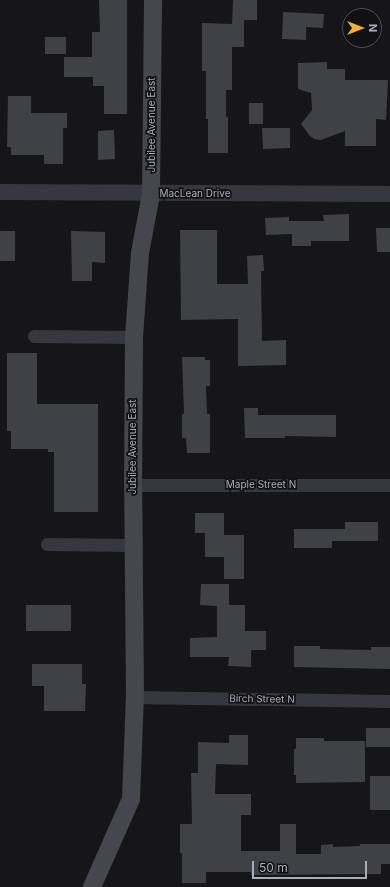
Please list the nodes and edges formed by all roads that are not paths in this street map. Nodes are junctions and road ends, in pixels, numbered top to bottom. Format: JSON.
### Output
{"nodes":[{"id":1,"x":153,"y":0,"type":"edge"},
{"id":2,"x":0,"y":192,"type":"edge"},
{"id":3,"x":151,"y":194,"type":"junction"},
{"id":4,"x":390,"y":194,"type":"edge"},
{"id":5,"x":34,"y":336,"type":"dead end"},
{"id":6,"x":134,"y":337,"type":"junction"},
{"id":7,"x":133,"y":485,"type":"junction"},
{"id":8,"x":390,"y":485,"type":"edge"},
{"id":9,"x":47,"y":544,"type":"dead end"},
{"id":10,"x":133,"y":545,"type":"junction"},
{"id":11,"x":135,"y":697,"type":"junction"},
{"id":12,"x":390,"y":701,"type":"edge"},
{"id":13,"x":95,"y":886,"type":"edge"}],
"edges":[{"from":1,"to":3,"type":"main road","name":"Jubilee Avenue East"},
{"from":2,"to":3,"type":"street","name":"MacLean Drive"},
{"from":3,"to":4,"type":"street","name":"MacLean Drive"},
{"from":3,"to":6,"type":"main road","name":"Jubilee Avenue East"},
{"from":5,"to":6,"type":"street"},
{"from":6,"to":7,"type":"main road","name":"Jubilee Avenue East"},
{"from":7,"to":8,"type":"street","name":"Maple Street N"},
{"from":7,"to":10,"type":"main road","name":"Jubilee Avenue East"},
{"from":9,"to":10,"type":"street"},
{"from":10,"to":11,"type":"main road","name":"Jubilee Avenue East"},
{"from":11,"to":12,"type":"street","name":"Birch Street N"},
{"from":11,"to":13,"type":"main road","name":"Jubilee Avenue East"}]}
